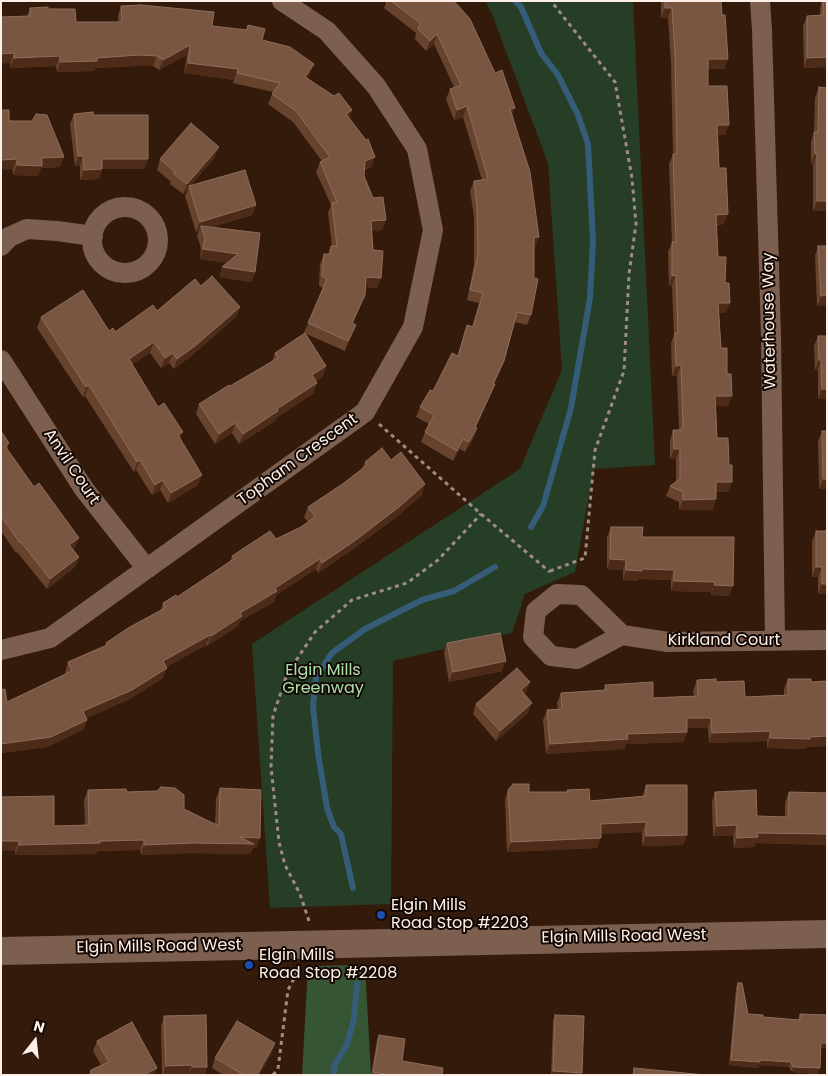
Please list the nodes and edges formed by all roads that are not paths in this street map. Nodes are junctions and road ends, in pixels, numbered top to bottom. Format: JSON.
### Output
{"nodes":[{"id":1,"x":282,"y":1,"type":"edge"},
{"id":2,"x":760,"y":1,"type":"edge"},
{"id":3,"x":93,"y":236,"type":"dead end"},
{"id":4,"x":1,"y":246,"type":"edge"},
{"id":5,"x":1,"y":360,"type":"edge"},
{"id":6,"x":147,"y":569,"type":"junction"},
{"id":7,"x":622,"y":636,"type":"dead end"},
{"id":8,"x":827,"y":640,"type":"edge"},
{"id":9,"x":775,"y":641,"type":"junction"},
{"id":10,"x":1,"y":650,"type":"edge"},
{"id":11,"x":827,"y":934,"type":"edge"},
{"id":12,"x":1,"y":951,"type":"edge"}],
"edges":[{"from":1,"to":6,"type":"street","name":"Topham Crescent"},
{"from":2,"to":9,"type":"street","name":"Waterhouse Way"},
{"from":3,"to":4,"type":"street"},
{"from":5,"to":6,"type":"street","name":"Anvil Court"},
{"from":6,"to":10,"type":"street","name":"Topham Crescent"},
{"from":7,"to":9,"type":"street","name":"Kirkland Court"},
{"from":8,"to":9,"type":"street","name":"Kirkland Court"},
{"from":11,"to":12,"type":"main road","name":"Elgin Mills Road West"}]}
